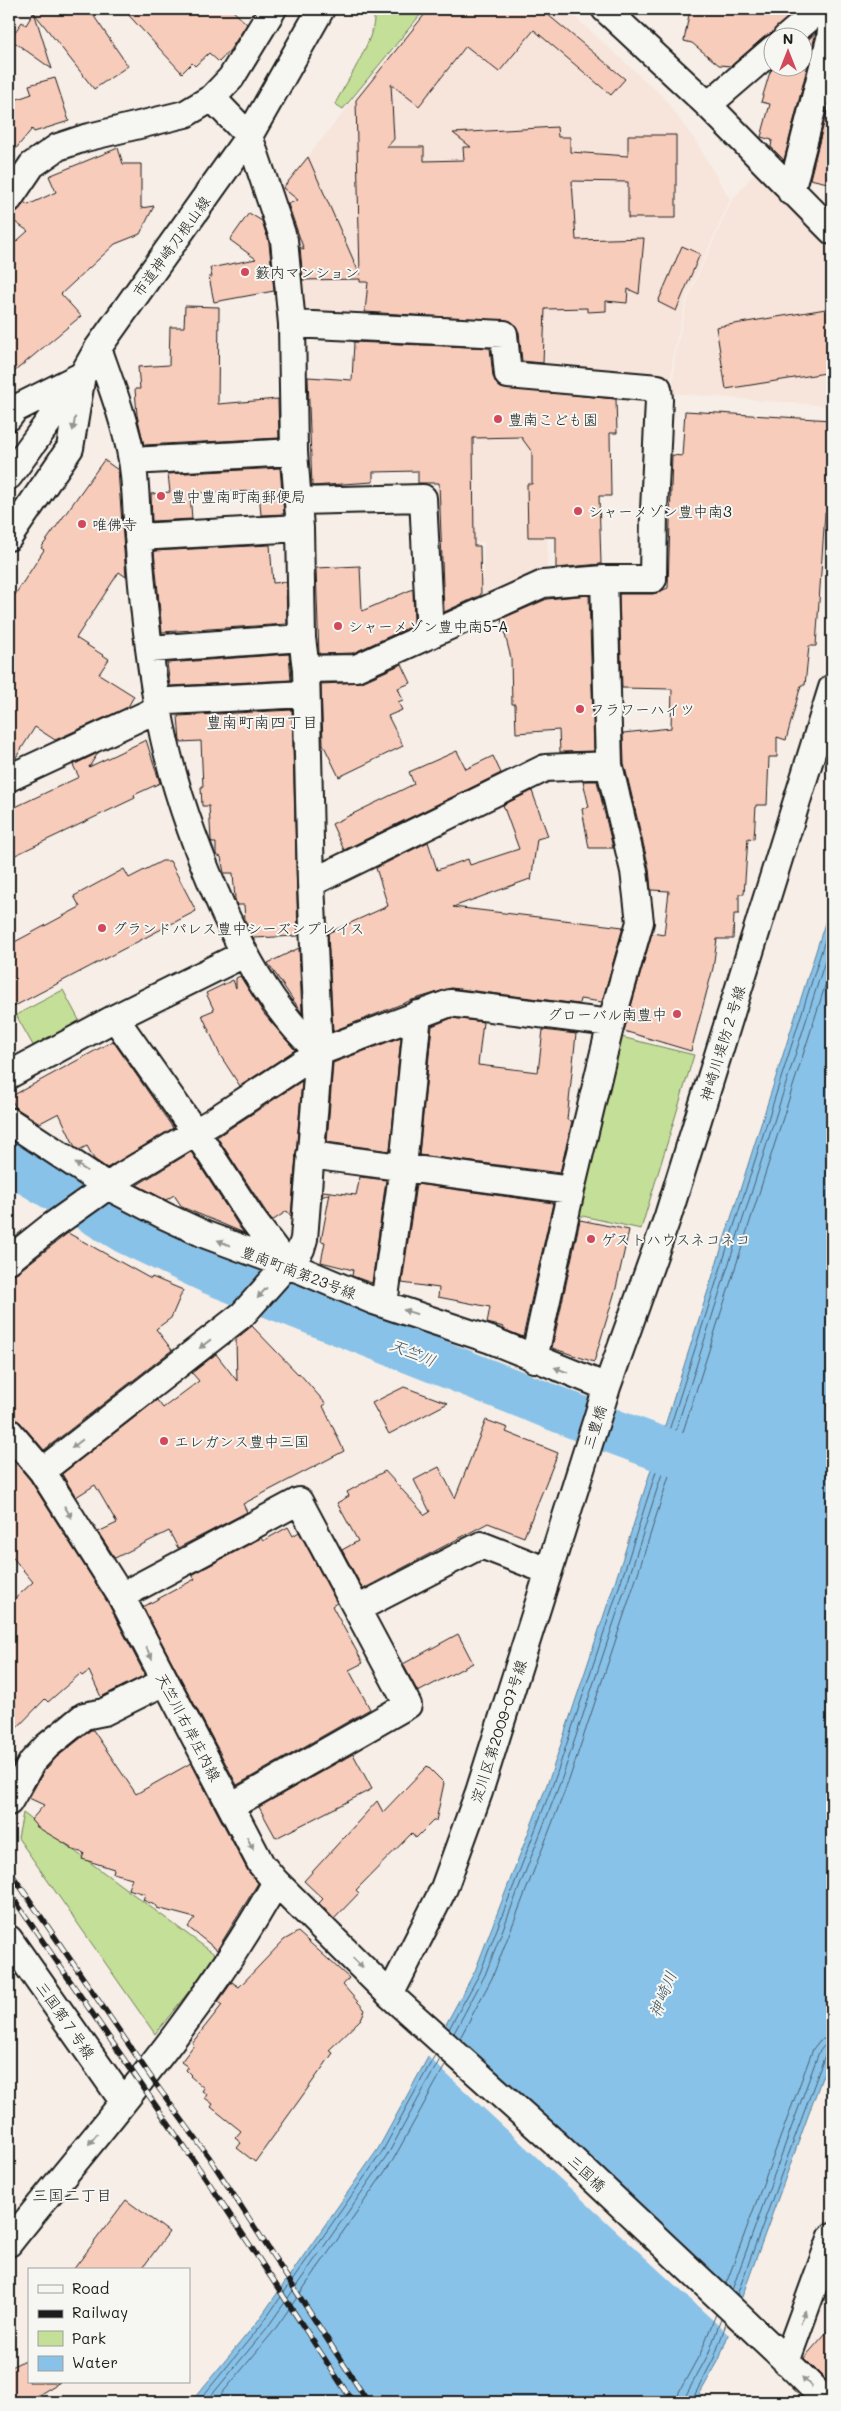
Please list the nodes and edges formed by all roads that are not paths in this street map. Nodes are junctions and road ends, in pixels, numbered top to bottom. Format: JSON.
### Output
{"nodes":[{"id":1,"x":273,"y":9,"type":"edge"},
{"id":2,"x":321,"y":9,"type":"edge"},
{"id":3,"x":605,"y":9,"type":"edge"},
{"id":4,"x":820,"y":9,"type":"edge"},
{"id":5,"x":832,"y":20,"type":"edge"},
{"id":6,"x":798,"y":28,"type":"edge"},
{"id":7,"x":764,"y":57,"type":"edge"},
{"id":8,"x":212,"y":98,"type":"junction"},
{"id":9,"x":708,"y":105,"type":"junction"},
{"id":10,"x":249,"y":136,"type":"junction"},
{"id":11,"x":791,"y":192,"type":"junction"},
{"id":12,"x":9,"y":199,"type":"edge"},
{"id":13,"x":832,"y":231,"type":"edge"},
{"id":14,"x":292,"y":324,"type":"junction"},
{"id":15,"x":98,"y":348,"type":"junction"},
{"id":16,"x":82,"y":376,"type":"junction"},
{"id":17,"x":9,"y":417,"type":"edge"},
{"id":18,"x":294,"y":452,"type":"junction"},
{"id":19,"x":132,"y":461,"type":"junction"},
{"id":20,"x":9,"y":476,"type":"edge"},
{"id":21,"x":298,"y":501,"type":"junction"},
{"id":22,"x":300,"y":528,"type":"junction"},
{"id":23,"x":9,"y":536,"type":"edge"},
{"id":24,"x":138,"y":537,"type":"junction"},
{"id":25,"x":604,"y":579,"type":"junction"},
{"id":26,"x":430,"y":635,"type":"junction"},
{"id":27,"x":302,"y":638,"type":"junction"},
{"id":28,"x":150,"y":649,"type":"junction"},
{"id":29,"x":306,"y":669,"type":"junction"},
{"id":30,"x":832,"y":688,"type":"edge"},
{"id":31,"x":306,"y":694,"type":"junction"},
{"id":32,"x":158,"y":709,"type":"junction"},
{"id":33,"x":609,"y":765,"type":"junction"},
{"id":34,"x":9,"y":778,"type":"edge"},
{"id":35,"x":311,"y":882,"type":"junction"},
{"id":36,"x":244,"y":954,"type":"junction"},
{"id":37,"x":418,"y":1014,"type":"junction"},
{"id":38,"x":115,"y":1018,"type":"junction"},
{"id":39,"x":611,"y":1023,"type":"junction"},
{"id":40,"x":319,"y":1052,"type":"junction"},
{"id":41,"x":9,"y":1075,"type":"edge"},
{"id":42,"x":9,"y":1121,"type":"edge"},
{"id":43,"x":195,"y":1132,"type":"junction"},
{"id":44,"x":310,"y":1155,"type":"junction"},
{"id":45,"x":402,"y":1167,"type":"junction"},
{"id":46,"x":106,"y":1189,"type":"junction"},
{"id":47,"x":571,"y":1190,"type":"junction"},
{"id":48,"x":9,"y":1260,"type":"edge"},
{"id":49,"x":284,"y":1268,"type":"junction"},
{"id":50,"x":384,"y":1304,"type":"junction"},
{"id":51,"x":534,"y":1359,"type":"junction"},
{"id":52,"x":606,"y":1391,"type":"junction"},
{"id":53,"x":9,"y":1432,"type":"edge"},
{"id":54,"x":584,"y":1459,"type":"joint"},
{"id":55,"x":42,"y":1471,"type":"junction"},
{"id":56,"x":548,"y":1572,"type":"junction"},
{"id":57,"x":121,"y":1596,"type":"junction"},
{"id":58,"x":357,"y":1610,"type":"junction"},
{"id":59,"x":164,"y":1682,"type":"junction"},
{"id":60,"x":9,"y":1802,"type":"edge"},
{"id":61,"x":231,"y":1806,"type":"junction"},
{"id":62,"x":276,"y":1882,"type":"junction"},
{"id":63,"x":9,"y":1939,"type":"edge"},
{"id":64,"x":393,"y":1997,"type":"junction"},
{"id":65,"x":123,"y":2101,"type":"junction"},
{"id":66,"x":832,"y":2236,"type":"edge"},
{"id":67,"x":9,"y":2244,"type":"edge"},
{"id":68,"x":781,"y":2356,"type":"junction"},
{"id":69,"x":827,"y":2402,"type":"edge"}],
"edges":[{"from":1,"to":8,"type":"street"},
{"from":2,"to":10,"type":"street","name":"市道神崎刀根山線"},
{"from":3,"to":9,"type":"street"},
{"from":4,"to":6,"type":"street"},
{"from":5,"to":11,"type":"street"},
{"from":7,"to":9,"type":"street"},
{"from":8,"to":10,"type":"street"},
{"from":8,"to":12,"type":"street"},
{"from":9,"to":11,"type":"street"},
{"from":10,"to":14,"type":"street"},
{"from":10,"to":15,"type":"street","name":"市道神崎刀根山線"},
{"from":11,"to":13,"type":"street"},
{"from":14,"to":18,"type":"street"},
{"from":14,"to":25,"type":"street"},
{"from":15,"to":16,"type":"street","name":"市道神崎刀根山線"},
{"from":15,"to":19,"type":"street"},
{"from":16,"to":17,"type":"street"},
{"from":16,"to":20,"type":"street","name":"市道神崎刀根山線"},
{"from":16,"to":23,"type":"street","one_way":true},
{"from":18,"to":19,"type":"street"},
{"from":18,"to":21,"type":"street"},
{"from":19,"to":24,"type":"street"},
{"from":21,"to":22,"type":"street"},
{"from":21,"to":26,"type":"street"},
{"from":22,"to":24,"type":"street"},
{"from":22,"to":27,"type":"street"},
{"from":24,"to":28,"type":"street"},
{"from":25,"to":26,"type":"street"},
{"from":25,"to":33,"type":"street"},
{"from":26,"to":29,"type":"street"},
{"from":27,"to":28,"type":"street"},
{"from":27,"to":29,"type":"street"},
{"from":28,"to":32,"type":"street"},
{"from":29,"to":31,"type":"street"},
{"from":30,"to":52,"type":"street","name":"神崎川堤防２号線"},
{"from":31,"to":32,"type":"street"},
{"from":31,"to":35,"type":"street"},
{"from":32,"to":34,"type":"street"},
{"from":32,"to":36,"type":"street"},
{"from":33,"to":35,"type":"street"},
{"from":33,"to":39,"type":"street"},
{"from":35,"to":40,"type":"street"},
{"from":36,"to":38,"type":"street"},
{"from":36,"to":40,"type":"street"},
{"from":37,"to":39,"type":"street"},
{"from":37,"to":40,"type":"street"},
{"from":37,"to":45,"type":"street"},
{"from":38,"to":41,"type":"street"},
{"from":38,"to":43,"type":"street"},
{"from":39,"to":47,"type":"street"},
{"from":40,"to":43,"type":"street"},
{"from":40,"to":44,"type":"street"},
{"from":46,"to":42,"type":"street","name":"豊南町南第23号線","one_way":true},
{"from":43,"to":46,"type":"street"},
{"from":43,"to":49,"type":"street"},
{"from":44,"to":45,"type":"street"},
{"from":44,"to":49,"type":"street"},
{"from":45,"to":47,"type":"street"},
{"from":45,"to":50,"type":"street"},
{"from":46,"to":48,"type":"street"},
{"from":49,"to":46,"type":"street","name":"豊南町南第23号線","one_way":true},
{"from":47,"to":51,"type":"street"},
{"from":49,"to":50,"type":"street","name":"豊南町南第23号線"},
{"from":49,"to":55,"type":"street","one_way":true},
{"from":51,"to":50,"type":"street","name":"豊南町南第23号線","one_way":true},
{"from":52,"to":51,"type":"street","name":"豊南町南第23号線","one_way":true},
{"from":52,"to":54,"type":"street","name":"三豊橋"},
{"from":53,"to":55,"type":"street","name":"天竺川右岸庄内線"},
{"from":54,"to":56,"type":"street","name":"淀川区第2009-07号線"},
{"from":55,"to":57,"type":"street","name":"天竺川右岸庄内線","one_way":true},
{"from":56,"to":58,"type":"street"},
{"from":56,"to":64,"type":"street","name":"淀川区第2009-07号線"},
{"from":57,"to":58,"type":"street"},
{"from":57,"to":59,"type":"street","name":"天竺川右岸庄内線","one_way":true},
{"from":58,"to":61,"type":"street"},
{"from":59,"to":60,"type":"street"},
{"from":59,"to":61,"type":"street","name":"天竺川右岸庄内線"},
{"from":61,"to":62,"type":"street","name":"天竺川右岸庄内線","one_way":true},
{"from":62,"to":64,"type":"street","name":"天竺川右岸庄内線","one_way":true},
{"from":62,"to":65,"type":"street"},
{"from":63,"to":65,"type":"street","name":"三国第７号線"},
{"from":64,"to":68,"type":"street","name":"三国橋"},
{"from":65,"to":67,"type":"street","one_way":true},
{"from":68,"to":66,"type":"street","one_way":true},
{"from":69,"to":68,"type":"street","name":"三国橋","one_way":true}]}
